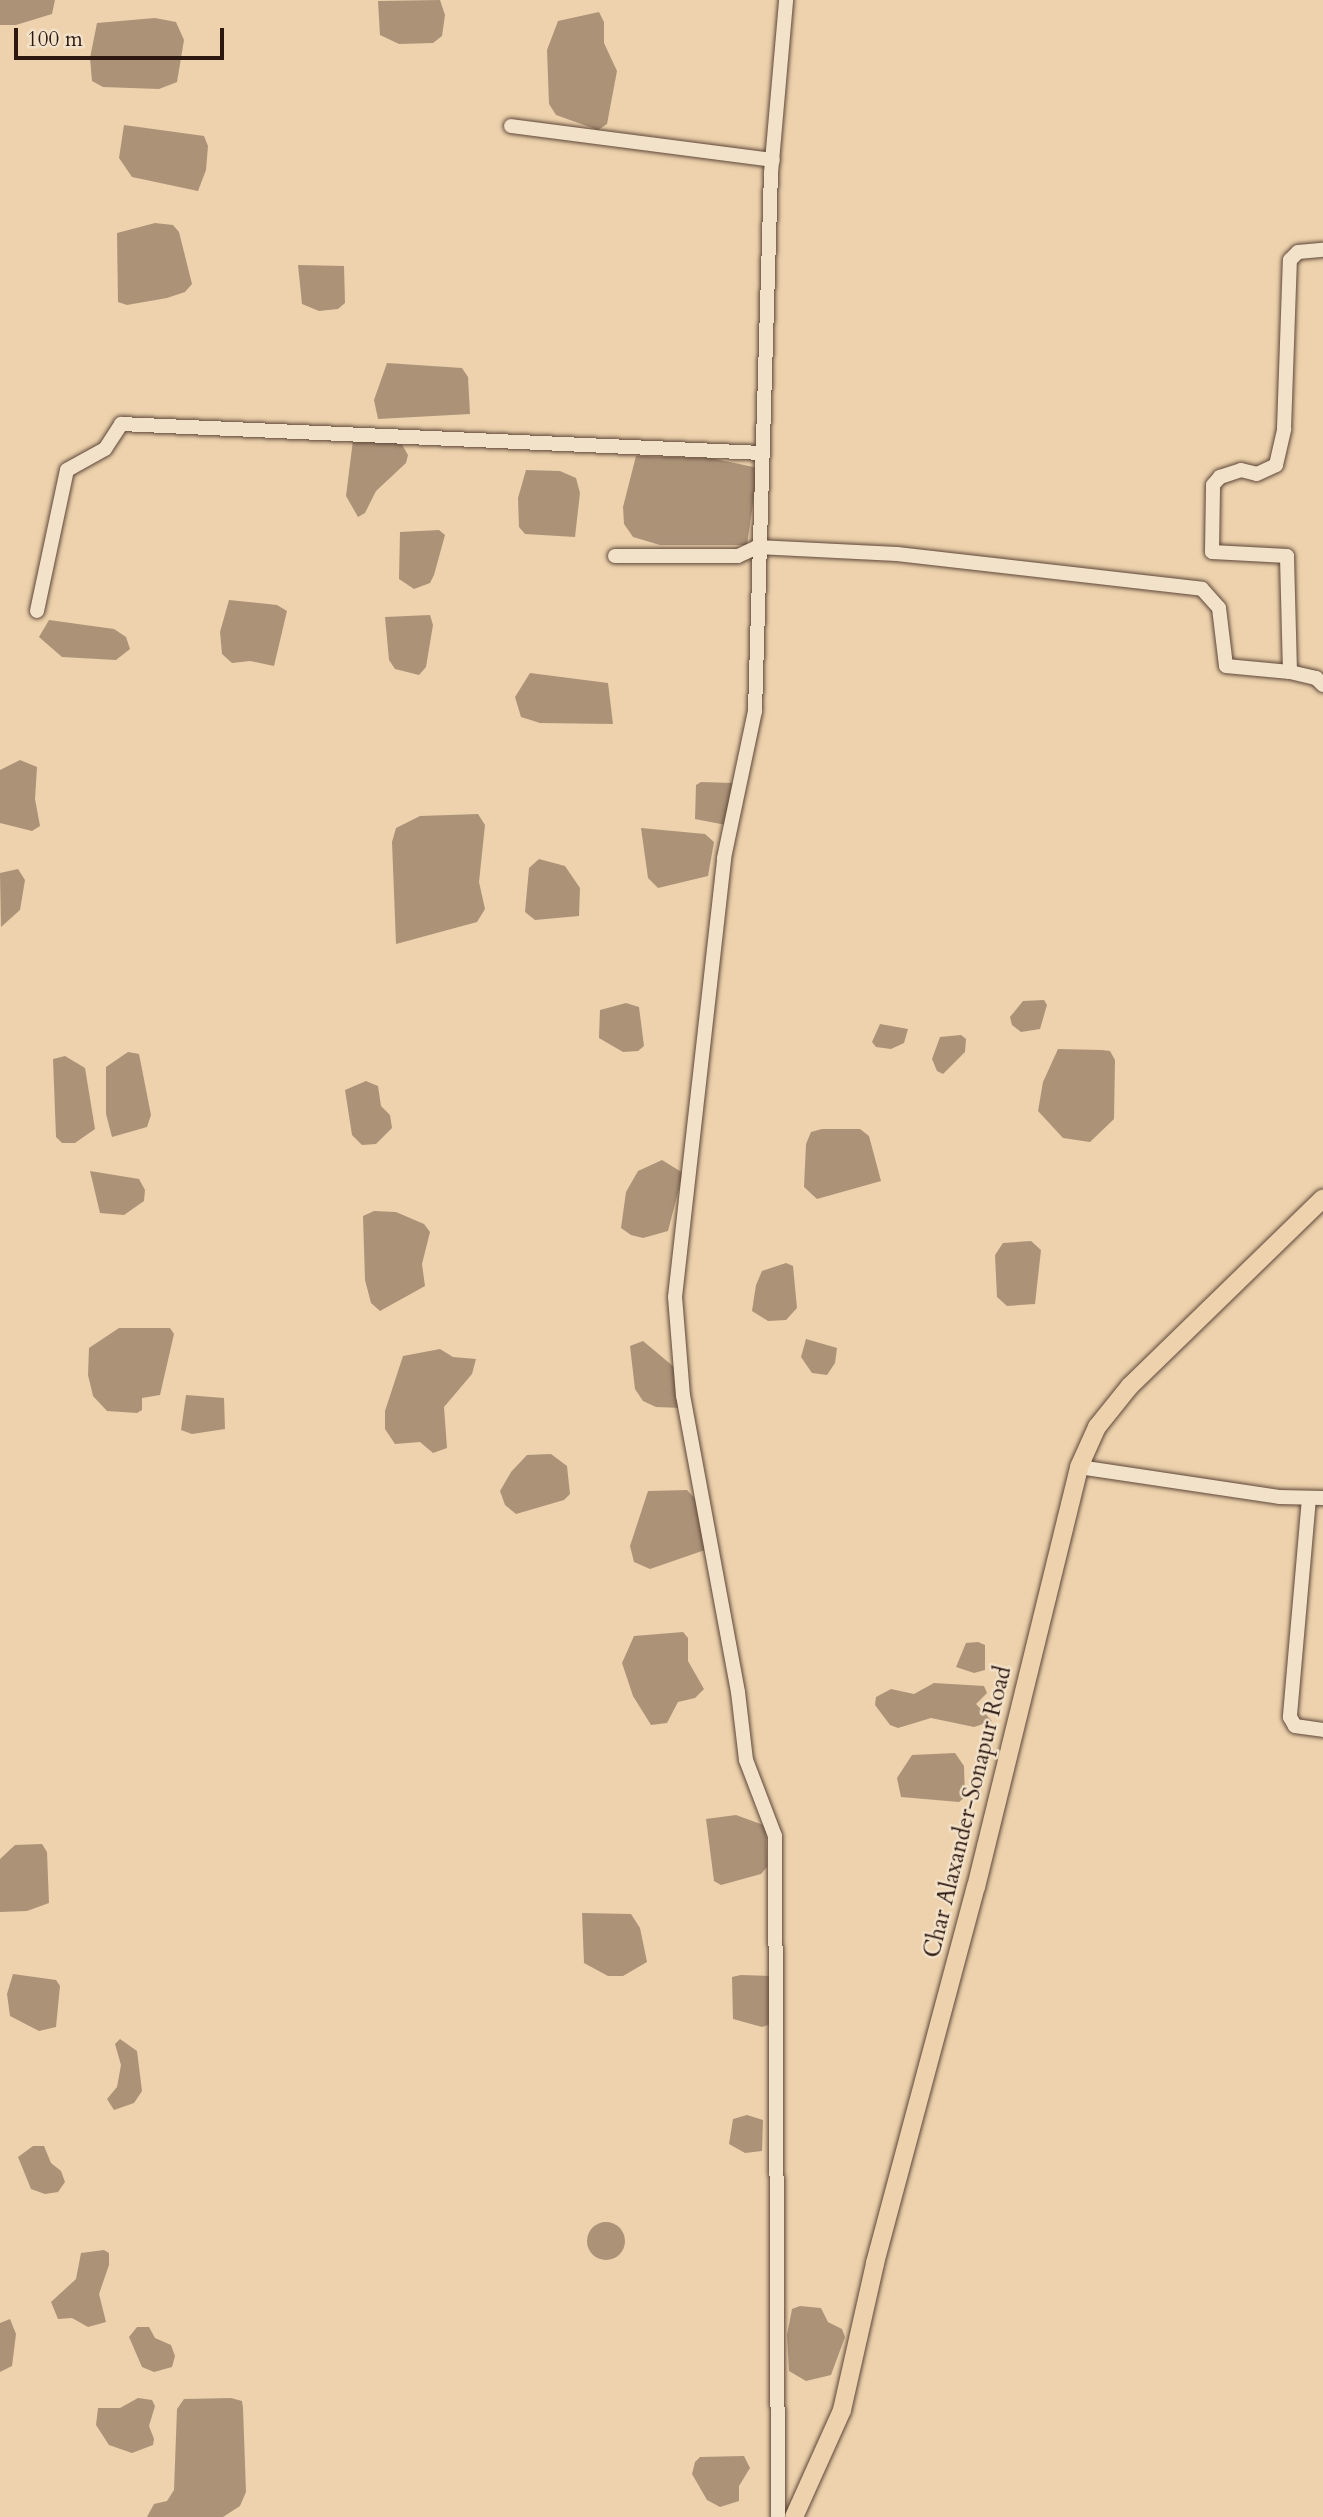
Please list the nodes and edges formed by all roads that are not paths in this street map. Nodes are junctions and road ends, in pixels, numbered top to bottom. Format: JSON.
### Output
{"nodes":[{"id":1,"x":786,"y":0,"type":"edge"},
{"id":2,"x":511,"y":126,"type":"dead end"},
{"id":3,"x":773,"y":159,"type":"junction"},
{"id":4,"x":1323,"y":250,"type":"edge"},
{"id":5,"x":761,"y":453,"type":"junction"},
{"id":6,"x":757,"y":547,"type":"junction"},
{"id":7,"x":615,"y":556,"type":"dead end"},
{"id":8,"x":37,"y":611,"type":"dead end"},
{"id":9,"x":1290,"y":672,"type":"junction"},
{"id":10,"x":1323,"y":685,"type":"edge"},
{"id":11,"x":1323,"y":1198,"type":"edge"},
{"id":12,"x":1079,"y":1467,"type":"junction"},
{"id":13,"x":1316,"y":1498,"type":"edge"},
{"id":14,"x":1323,"y":1730,"type":"edge"},
{"id":15,"x":778,"y":2517,"type":"edge"},
{"id":16,"x":794,"y":2517,"type":"edge"}],
"edges":[{"from":1,"to":3,"type":"street"},
{"from":2,"to":3,"type":"street"},
{"from":3,"to":5,"type":"street"},
{"from":4,"to":9,"type":"street"},
{"from":5,"to":6,"type":"street"},
{"from":5,"to":8,"type":"street"},
{"from":6,"to":7,"type":"street"},
{"from":6,"to":9,"type":"street"},
{"from":6,"to":15,"type":"street"},
{"from":9,"to":10,"type":"street"},
{"from":11,"to":12,"type":"main road","name":"Char Alaxander-Sonapur Road"},
{"from":12,"to":13,"type":"street"},
{"from":12,"to":16,"type":"main road","name":"Char Alaxander-Sonapur Road"},
{"from":13,"to":14,"type":"street"}]}
